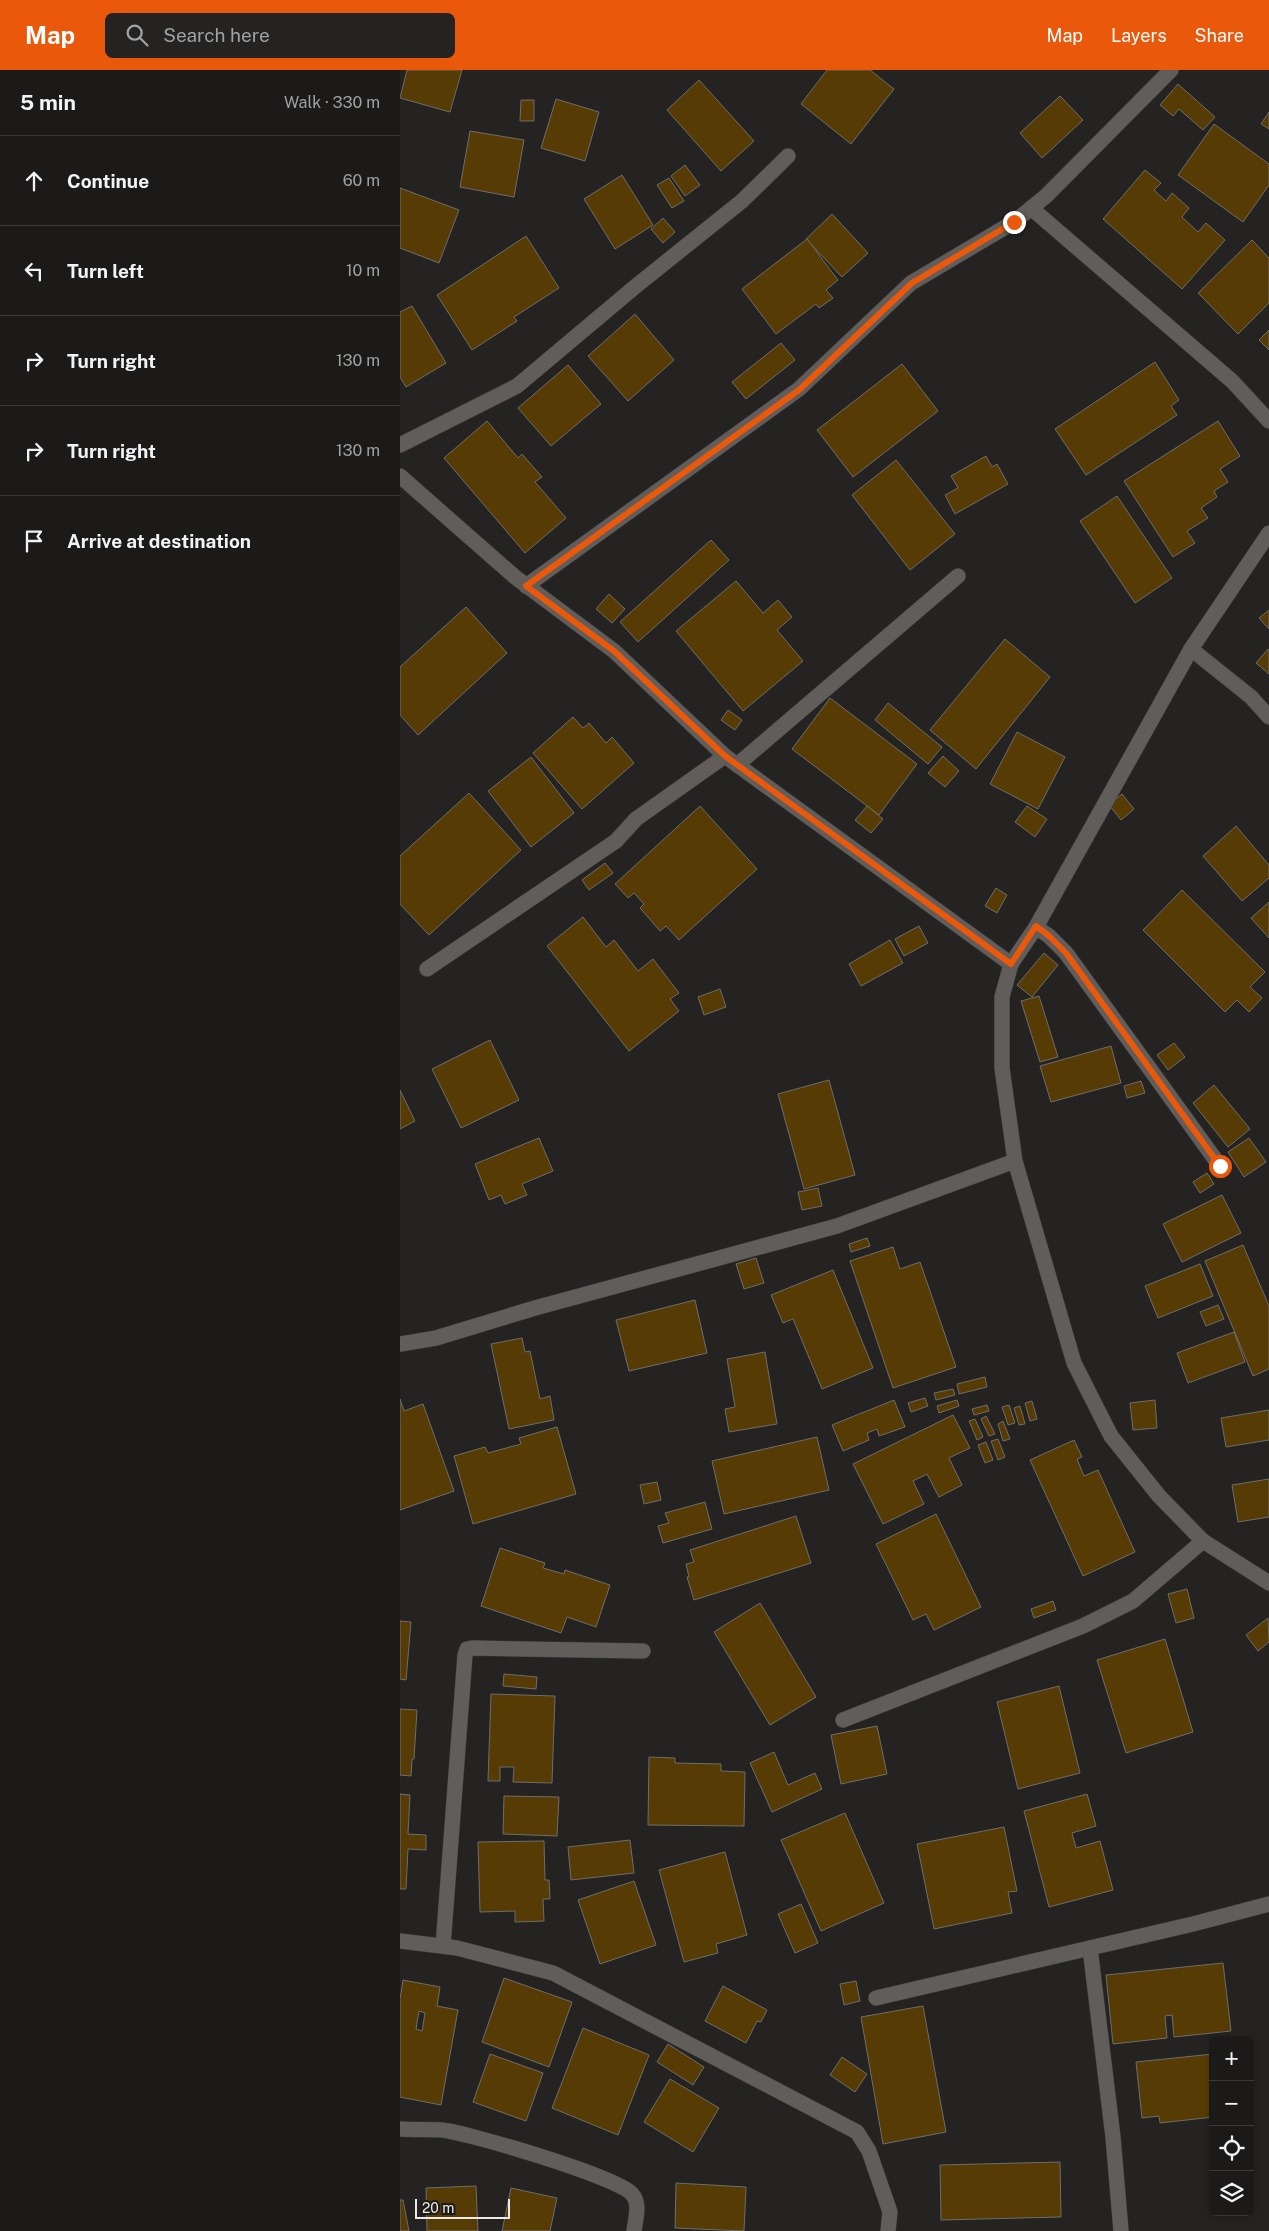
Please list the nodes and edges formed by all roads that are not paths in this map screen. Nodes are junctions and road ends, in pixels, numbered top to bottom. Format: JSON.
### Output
{"nodes":[{"id":1,"x":1171,"y":70,"type":"edge"},
{"id":2,"x":788,"y":156,"type":"dead end"},
{"id":3,"x":1031,"y":208,"type":"junction"},
{"id":4,"x":1269,"y":421,"type":"edge"},
{"id":5,"x":400,"y":445,"type":"edge"},
{"id":6,"x":400,"y":476,"type":"edge"},
{"id":7,"x":1269,"y":533,"type":"edge"},
{"id":8,"x":958,"y":576,"type":"dead end"},
{"id":9,"x":526,"y":586,"type":"junction"},
{"id":10,"x":1191,"y":649,"type":"junction"},
{"id":11,"x":1269,"y":717,"type":"edge"},
{"id":12,"x":731,"y":761,"type":"junction"},
{"id":13,"x":1036,"y":926,"type":"junction"},
{"id":14,"x":1011,"y":964,"type":"junction"},
{"id":15,"x":427,"y":969,"type":"dead end"},
{"id":16,"x":1015,"y":1161,"type":"junction"},
{"id":17,"x":1220,"y":1166,"type":"dead end"},
{"id":18,"x":400,"y":1344,"type":"edge"},
{"id":19,"x":1203,"y":1541,"type":"junction"},
{"id":20,"x":1269,"y":1582,"type":"edge"},
{"id":21,"x":644,"y":1651,"type":"dead end"},
{"id":22,"x":843,"y":1720,"type":"dead end"},
{"id":23,"x":1269,"y":1904,"type":"edge"},
{"id":24,"x":400,"y":1941,"type":"edge"},
{"id":25,"x":443,"y":1946,"type":"junction"},
{"id":26,"x":1090,"y":1948,"type":"junction"},
{"id":27,"x":876,"y":1998,"type":"dead end"},
{"id":28,"x":400,"y":2129,"type":"edge"},
{"id":29,"x":634,"y":2231,"type":"edge"},
{"id":30,"x":888,"y":2231,"type":"edge"},
{"id":31,"x":1121,"y":2231,"type":"edge"}],
"edges":[{"from":1,"to":3,"type":"street"},
{"from":2,"to":5,"type":"street"},
{"from":3,"to":4,"type":"street"},
{"from":3,"to":9,"type":"street"},
{"from":6,"to":9,"type":"street"},
{"from":7,"to":10,"type":"street"},
{"from":8,"to":12,"type":"street"},
{"from":9,"to":12,"type":"street"},
{"from":10,"to":11,"type":"street"},
{"from":10,"to":13,"type":"street"},
{"from":12,"to":14,"type":"street"},
{"from":12,"to":15,"type":"street"},
{"from":13,"to":14,"type":"street"},
{"from":13,"to":17,"type":"street"},
{"from":14,"to":16,"type":"street"},
{"from":16,"to":18,"type":"street"},
{"from":16,"to":19,"type":"street"},
{"from":19,"to":20,"type":"street"},
{"from":19,"to":22,"type":"street"},
{"from":21,"to":25,"type":"street"},
{"from":23,"to":26,"type":"street"},
{"from":24,"to":25,"type":"street"},
{"from":25,"to":30,"type":"street"},
{"from":26,"to":27,"type":"street"},
{"from":26,"to":31,"type":"street"},
{"from":28,"to":29,"type":"street"}]}
